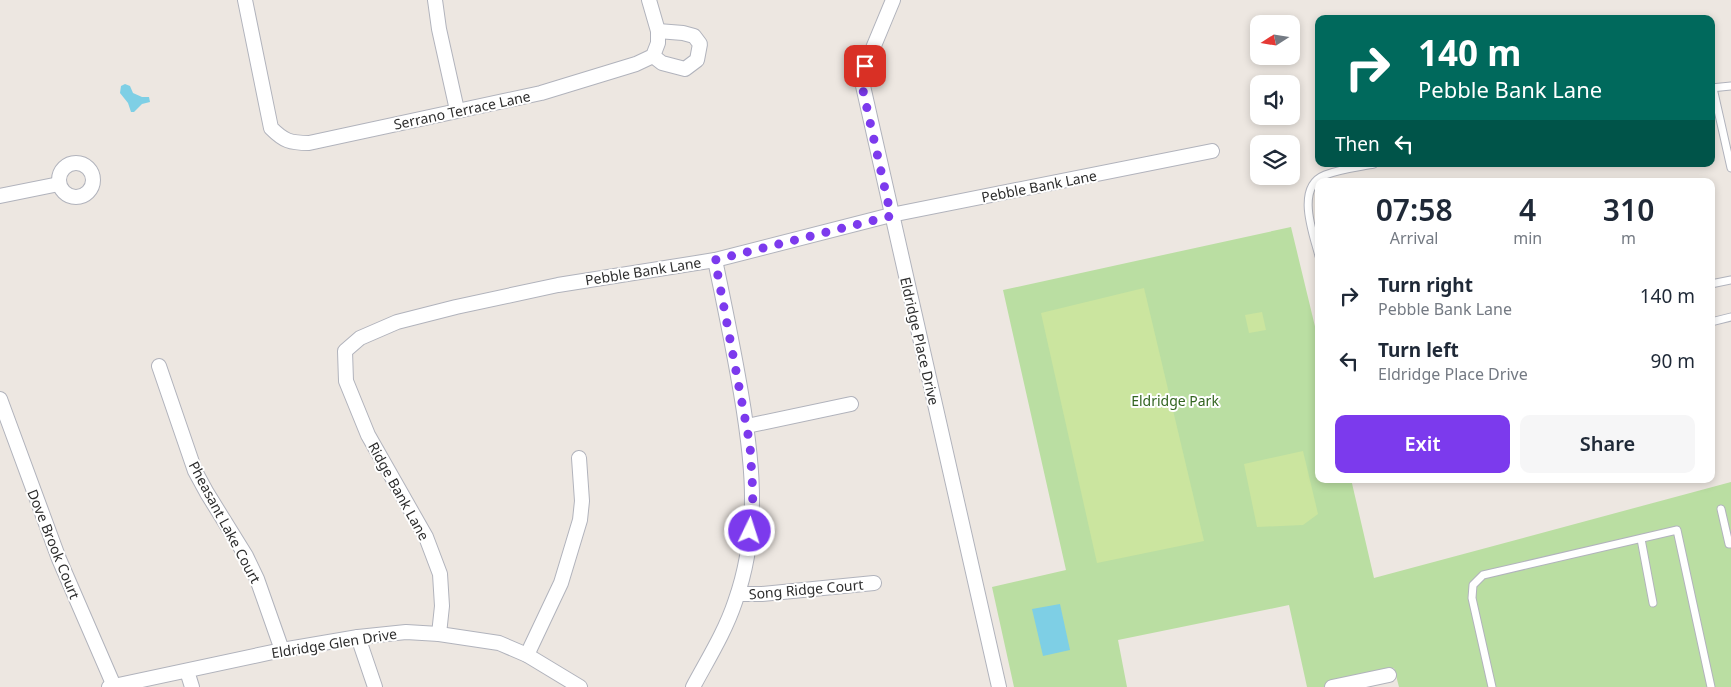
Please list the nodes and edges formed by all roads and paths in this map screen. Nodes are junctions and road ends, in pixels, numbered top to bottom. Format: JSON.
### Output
{"nodes":[{"id":1,"x":245,"y":0,"type":"edge"},
{"id":2,"x":435,"y":0,"type":"edge"},
{"id":3,"x":649,"y":0,"type":"edge"},
{"id":4,"x":893,"y":0,"type":"edge"},
{"id":5,"x":657,"y":43,"type":"junction"},
{"id":6,"x":1731,"y":86,"type":"edge"},
{"id":7,"x":1715,"y":88,"type":"edge"},
{"id":8,"x":1715,"y":101,"type":"edge"},
{"id":9,"x":458,"y":110,"type":"junction"},
{"id":10,"x":1212,"y":151,"type":"dead end"},
{"id":11,"x":1361,"y":167,"type":"edge"},
{"id":12,"x":1731,"y":168,"type":"edge"},
{"id":13,"x":1320,"y":178,"type":"edge"},
{"id":14,"x":1315,"y":181,"type":"edge"},
{"id":15,"x":59,"y":184,"type":"dead end"},
{"id":16,"x":0,"y":196,"type":"edge"},
{"id":17,"x":891,"y":216,"type":"junction"},
{"id":18,"x":1315,"y":239,"type":"edge"},
{"id":19,"x":715,"y":260,"type":"junction"},
{"id":20,"x":1731,"y":280,"type":"edge"},
{"id":21,"x":1715,"y":283,"type":"edge"},
{"id":22,"x":1731,"y":317,"type":"edge"},
{"id":23,"x":1715,"y":321,"type":"edge"},
{"id":24,"x":345,"y":351,"type":"joint"},
{"id":25,"x":159,"y":366,"type":"dead end"},
{"id":26,"x":0,"y":400,"type":"edge"},
{"id":27,"x":852,"y":404,"type":"dead end"},
{"id":28,"x":747,"y":426,"type":"junction"},
{"id":29,"x":579,"y":458,"type":"dead end"},
{"id":30,"x":1721,"y":509,"type":"dead end"},
{"id":31,"x":1642,"y":539,"type":"junction"},
{"id":32,"x":1731,"y":544,"type":"edge"},
{"id":33,"x":874,"y":583,"type":"dead end"},
{"id":34,"x":738,"y":594,"type":"junction"},
{"id":35,"x":1653,"y":603,"type":"dead end"},
{"id":36,"x":439,"y":634,"type":"junction"},
{"id":37,"x":358,"y":637,"type":"junction"},
{"id":38,"x":282,"y":650,"type":"junction"},
{"id":39,"x":527,"y":655,"type":"junction"},
{"id":40,"x":187,"y":671,"type":"junction"},
{"id":41,"x":1389,"y":675,"type":"dead end"},
{"id":42,"x":112,"y":686,"type":"edge"},
{"id":43,"x":192,"y":687,"type":"edge"},
{"id":44,"x":375,"y":687,"type":"edge"},
{"id":45,"x":580,"y":687,"type":"edge"},
{"id":46,"x":693,"y":687,"type":"edge"},
{"id":47,"x":999,"y":687,"type":"edge"},
{"id":48,"x":1332,"y":687,"type":"edge"},
{"id":49,"x":1492,"y":687,"type":"edge"},
{"id":50,"x":1711,"y":687,"type":"edge"}],
"edges":[{"from":1,"to":9,"type":"street","name":"Serrano Terrace Lane"},
{"from":2,"to":9,"type":"street"},
{"from":3,"to":5,"type":"street"},
{"from":4,"to":17,"type":"street","name":"Eldridge Place Drive"},
{"from":5,"to":5,"type":"street"},
{"from":5,"to":9,"type":"street","name":"Serrano Terrace Lane"},
{"from":6,"to":7,"type":"lane"},
{"from":8,"to":12,"type":"lane"},
{"from":10,"to":17,"type":"street","name":"Pebble Bank Lane"},
{"from":11,"to":13,"type":"lane"},
{"from":14,"to":18,"type":"lane"},
{"from":15,"to":16,"type":"street"},
{"from":17,"to":19,"type":"street","name":"Pebble Bank Lane"},
{"from":17,"to":47,"type":"street","name":"Eldridge Place Drive"},
{"from":19,"to":24,"type":"street","name":"Pebble Bank Lane"},
{"from":19,"to":28,"type":"street"},
{"from":20,"to":21,"type":"lane"},
{"from":22,"to":23,"type":"lane"},
{"from":24,"to":36,"type":"street","name":"Ridge Bank Lane"},
{"from":25,"to":38,"type":"street","name":"Pheasant Lake Court"},
{"from":26,"to":42,"type":"street","name":"Dove Brook Court"},
{"from":27,"to":28,"type":"street"},
{"from":28,"to":34,"type":"street"},
{"from":29,"to":39,"type":"street"},
{"from":30,"to":32,"type":"lane"},
{"from":31,"to":35,"type":"lane"},
{"from":31,"to":49,"type":"lane"},
{"from":31,"to":50,"type":"lane"},
{"from":33,"to":34,"type":"street","name":"Song Ridge Court"},
{"from":34,"to":46,"type":"street"},
{"from":36,"to":37,"type":"street","name":"Eldridge Glen Drive"},
{"from":36,"to":39,"type":"street","name":"Eldridge Glen Drive"},
{"from":37,"to":38,"type":"street","name":"Eldridge Glen Drive"},
{"from":37,"to":44,"type":"street"},
{"from":38,"to":40,"type":"street","name":"Eldridge Glen Drive"},
{"from":39,"to":45,"type":"street","name":"Eldridge Glen Drive"},
{"from":40,"to":42,"type":"street","name":"Eldridge Glen Drive"},
{"from":40,"to":43,"type":"street"},
{"from":41,"to":48,"type":"street"}]}
